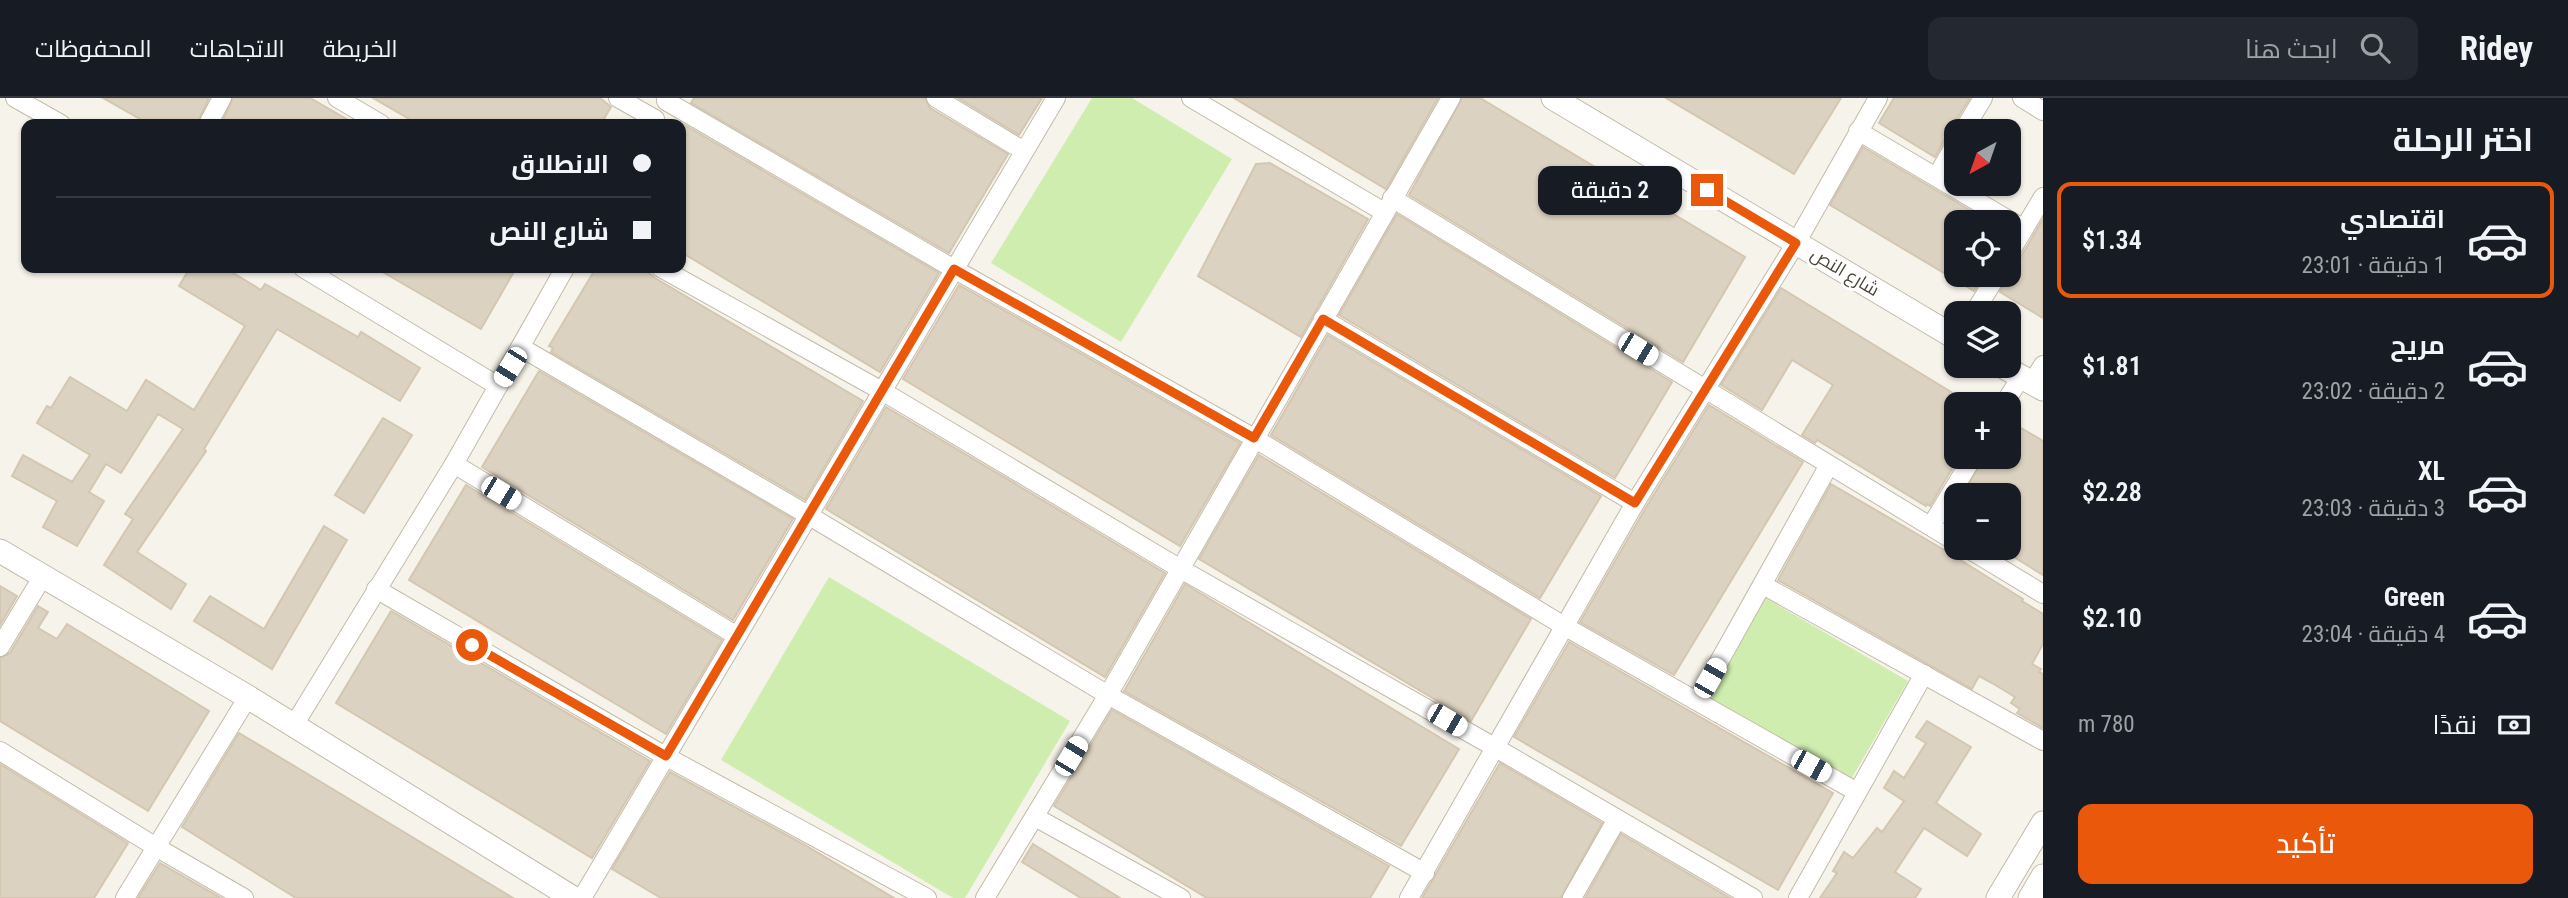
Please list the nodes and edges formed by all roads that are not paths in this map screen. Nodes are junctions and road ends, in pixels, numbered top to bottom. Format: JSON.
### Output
{"nodes":[{"id":1,"x":6,"y":98,"type":"edge"},
{"id":2,"x":15,"y":98,"type":"edge"},
{"id":3,"x":222,"y":98,"type":"edge"},
{"id":4,"x":337,"y":98,"type":"edge"},
{"id":5,"x":618,"y":98,"type":"edge"},
{"id":6,"x":936,"y":98,"type":"edge"},
{"id":7,"x":1056,"y":98,"type":"edge"},
{"id":8,"x":1191,"y":98,"type":"edge"},
{"id":9,"x":1451,"y":98,"type":"edge"},
{"id":10,"x":1553,"y":98,"type":"edge"},
{"id":11,"x":1878,"y":98,"type":"edge"},
{"id":12,"x":1983,"y":98,"type":"edge"},
{"id":13,"x":2022,"y":98,"type":"edge"},
{"id":14,"x":666,"y":100,"type":"edge"},
{"id":15,"x":0,"y":107,"type":"edge"},
{"id":16,"x":2043,"y":111,"type":"edge"},
{"id":17,"x":52,"y":119,"type":"edge"},
{"id":18,"x":211,"y":119,"type":"edge"},
{"id":19,"x":373,"y":119,"type":"edge"},
{"id":20,"x":650,"y":119,"type":"edge"},
{"id":21,"x":656,"y":119,"type":"edge"},
{"id":22,"x":1970,"y":119,"type":"edge"},
{"id":23,"x":1858,"y":131,"type":"junction"},
{"id":24,"x":1024,"y":151,"type":"junction"},
{"id":25,"x":1944,"y":164,"type":"edge"},
{"id":26,"x":1937,"y":176,"type":"junction"},
{"id":27,"x":2043,"y":197,"type":"edge"},
{"id":28,"x":1388,"y":205,"type":"junction"},
{"id":29,"x":2024,"y":229,"type":"junction"},
{"id":30,"x":2021,"y":234,"type":"edge"},
{"id":31,"x":1796,"y":243,"type":"junction"},
{"id":32,"x":954,"y":269,"type":"junction"},
{"id":33,"x":311,"y":273,"type":"edge"},
{"id":34,"x":562,"y":273,"type":"edge"},
{"id":35,"x":671,"y":273,"type":"edge"},
{"id":36,"x":1323,"y":319,"type":"junction"},
{"id":37,"x":1944,"y":331,"type":"edge"},
{"id":38,"x":522,"y":348,"type":"junction"},
{"id":39,"x":2028,"y":376,"type":"edge"},
{"id":40,"x":498,"y":386,"type":"junction"},
{"id":41,"x":1705,"y":390,"type":"junction"},
{"id":42,"x":882,"y":391,"type":"junction"},
{"id":43,"x":2014,"y":392,"type":"edge"},
{"id":44,"x":1254,"y":438,"type":"junction"},
{"id":45,"x":454,"y":464,"type":"junction"},
{"id":46,"x":1829,"y":465,"type":"junction"},
{"id":47,"x":1966,"y":469,"type":"edge"},
{"id":48,"x":1635,"y":503,"type":"junction"},
{"id":49,"x":808,"y":515,"type":"junction"},
{"id":50,"x":1931,"y":526,"type":"junction"},
{"id":51,"x":1944,"y":534,"type":"edge"},
{"id":52,"x":0,"y":551,"type":"edge"},
{"id":53,"x":1987,"y":560,"type":"edge"},
{"id":54,"x":1179,"y":568,"type":"junction"},
{"id":55,"x":43,"y":576,"type":"junction"},
{"id":56,"x":1763,"y":585,"type":"junction"},
{"id":57,"x":376,"y":589,"type":"junction"},
{"id":58,"x":2043,"y":594,"type":"edge"},
{"id":59,"x":1564,"y":626,"type":"junction"},
{"id":60,"x":737,"y":636,"type":"junction"},
{"id":61,"x":0,"y":647,"type":"edge"},
{"id":62,"x":1924,"y":674,"type":"junction"},
{"id":63,"x":1108,"y":695,"type":"junction"},
{"id":64,"x":248,"y":697,"type":"junction"},
{"id":65,"x":1697,"y":701,"type":"junction"},
{"id":66,"x":294,"y":725,"type":"junction"},
{"id":67,"x":2043,"y":741,"type":"edge"},
{"id":68,"x":1496,"y":748,"type":"junction"},
{"id":69,"x":0,"y":751,"type":"edge"},
{"id":70,"x":666,"y":756,"type":"junction"},
{"id":71,"x":1857,"y":792,"type":"junction"},
{"id":72,"x":1035,"y":817,"type":"junction"},
{"id":73,"x":1617,"y":819,"type":"junction"},
{"id":74,"x":2043,"y":823,"type":"edge"},
{"id":75,"x":156,"y":847,"type":"junction"},
{"id":76,"x":1425,"y":873,"type":"junction"},
{"id":77,"x":2043,"y":876,"type":"edge"},
{"id":78,"x":558,"y":894,"type":"edge"},
{"id":79,"x":125,"y":898,"type":"edge"},
{"id":80,"x":244,"y":898,"type":"edge"},
{"id":81,"x":582,"y":898,"type":"edge"},
{"id":82,"x":927,"y":898,"type":"edge"},
{"id":83,"x":985,"y":898,"type":"edge"},
{"id":84,"x":1181,"y":898,"type":"edge"},
{"id":85,"x":1409,"y":898,"type":"edge"},
{"id":86,"x":1572,"y":898,"type":"edge"},
{"id":87,"x":1753,"y":898,"type":"edge"},
{"id":88,"x":1798,"y":898,"type":"edge"},
{"id":89,"x":1998,"y":898,"type":"edge"},
{"id":90,"x":2030,"y":898,"type":"edge"}],
"edges":[{"from":1,"to":15,"type":"street"},
{"from":2,"to":17,"type":"street"},
{"from":3,"to":18,"type":"street"},
{"from":4,"to":19,"type":"street"},
{"from":5,"to":20,"type":"street"},
{"from":6,"to":24,"type":"street"},
{"from":7,"to":24,"type":"street"},
{"from":8,"to":28,"type":"street"},
{"from":9,"to":28,"type":"street"},
{"from":10,"to":31,"type":"street","name":"شارع النص"},
{"from":11,"to":23,"type":"street"},
{"from":12,"to":22,"type":"street"},
{"from":13,"to":16,"type":"street"},
{"from":14,"to":21,"type":"street"},
{"from":14,"to":32,"type":"street"},
{"from":23,"to":26,"type":"street"},
{"from":23,"to":31,"type":"street"},
{"from":24,"to":32,"type":"street"},
{"from":25,"to":26,"type":"street"},
{"from":26,"to":29,"type":"street"},
{"from":27,"to":29,"type":"street"},
{"from":28,"to":36,"type":"street"},
{"from":28,"to":41,"type":"street"},
{"from":29,"to":30,"type":"street"},
{"from":31,"to":37,"type":"street","name":"شارع النص"},
{"from":31,"to":41,"type":"street"},
{"from":32,"to":42,"type":"street"},
{"from":32,"to":44,"type":"street"},
{"from":33,"to":40,"type":"street"},
{"from":34,"to":38,"type":"street"},
{"from":35,"to":42,"type":"street"},
{"from":36,"to":44,"type":"street"},
{"from":36,"to":48,"type":"street"},
{"from":38,"to":40,"type":"street"},
{"from":38,"to":49,"type":"street"},
{"from":39,"to":43,"type":"street"},
{"from":40,"to":45,"type":"street"},
{"from":41,"to":46,"type":"street"},
{"from":41,"to":48,"type":"street"},
{"from":42,"to":49,"type":"street"},
{"from":42,"to":54,"type":"street"},
{"from":44,"to":54,"type":"street"},
{"from":44,"to":59,"type":"street"},
{"from":45,"to":57,"type":"street"},
{"from":45,"to":60,"type":"street"},
{"from":46,"to":50,"type":"street"},
{"from":46,"to":56,"type":"street"},
{"from":47,"to":50,"type":"street"},
{"from":48,"to":59,"type":"street"},
{"from":49,"to":60,"type":"street"},
{"from":49,"to":63,"type":"street"},
{"from":50,"to":51,"type":"street"},
{"from":52,"to":55,"type":"street"},
{"from":53,"to":58,"type":"street"},
{"from":54,"to":63,"type":"street"},
{"from":54,"to":68,"type":"street"},
{"from":55,"to":61,"type":"street"},
{"from":55,"to":64,"type":"street"},
{"from":56,"to":62,"type":"street"},
{"from":56,"to":65,"type":"street"},
{"from":57,"to":66,"type":"street"},
{"from":57,"to":70,"type":"street"},
{"from":59,"to":65,"type":"street"},
{"from":59,"to":68,"type":"street"},
{"from":60,"to":70,"type":"street"},
{"from":62,"to":67,"type":"street"},
{"from":62,"to":71,"type":"street"},
{"from":63,"to":72,"type":"street"},
{"from":63,"to":76,"type":"street"},
{"from":64,"to":66,"type":"street"},
{"from":64,"to":75,"type":"street"},
{"from":65,"to":71,"type":"street"},
{"from":66,"to":78,"type":"street"},
{"from":68,"to":73,"type":"street"},
{"from":68,"to":76,"type":"street"},
{"from":69,"to":75,"type":"street"},
{"from":70,"to":81,"type":"street"},
{"from":70,"to":82,"type":"street"},
{"from":71,"to":88,"type":"street"},
{"from":72,"to":83,"type":"street"},
{"from":72,"to":84,"type":"street"},
{"from":73,"to":86,"type":"street"},
{"from":73,"to":87,"type":"street"},
{"from":74,"to":89,"type":"street"},
{"from":75,"to":79,"type":"street"},
{"from":75,"to":80,"type":"street"},
{"from":76,"to":85,"type":"street"},
{"from":77,"to":90,"type":"street"}]}
